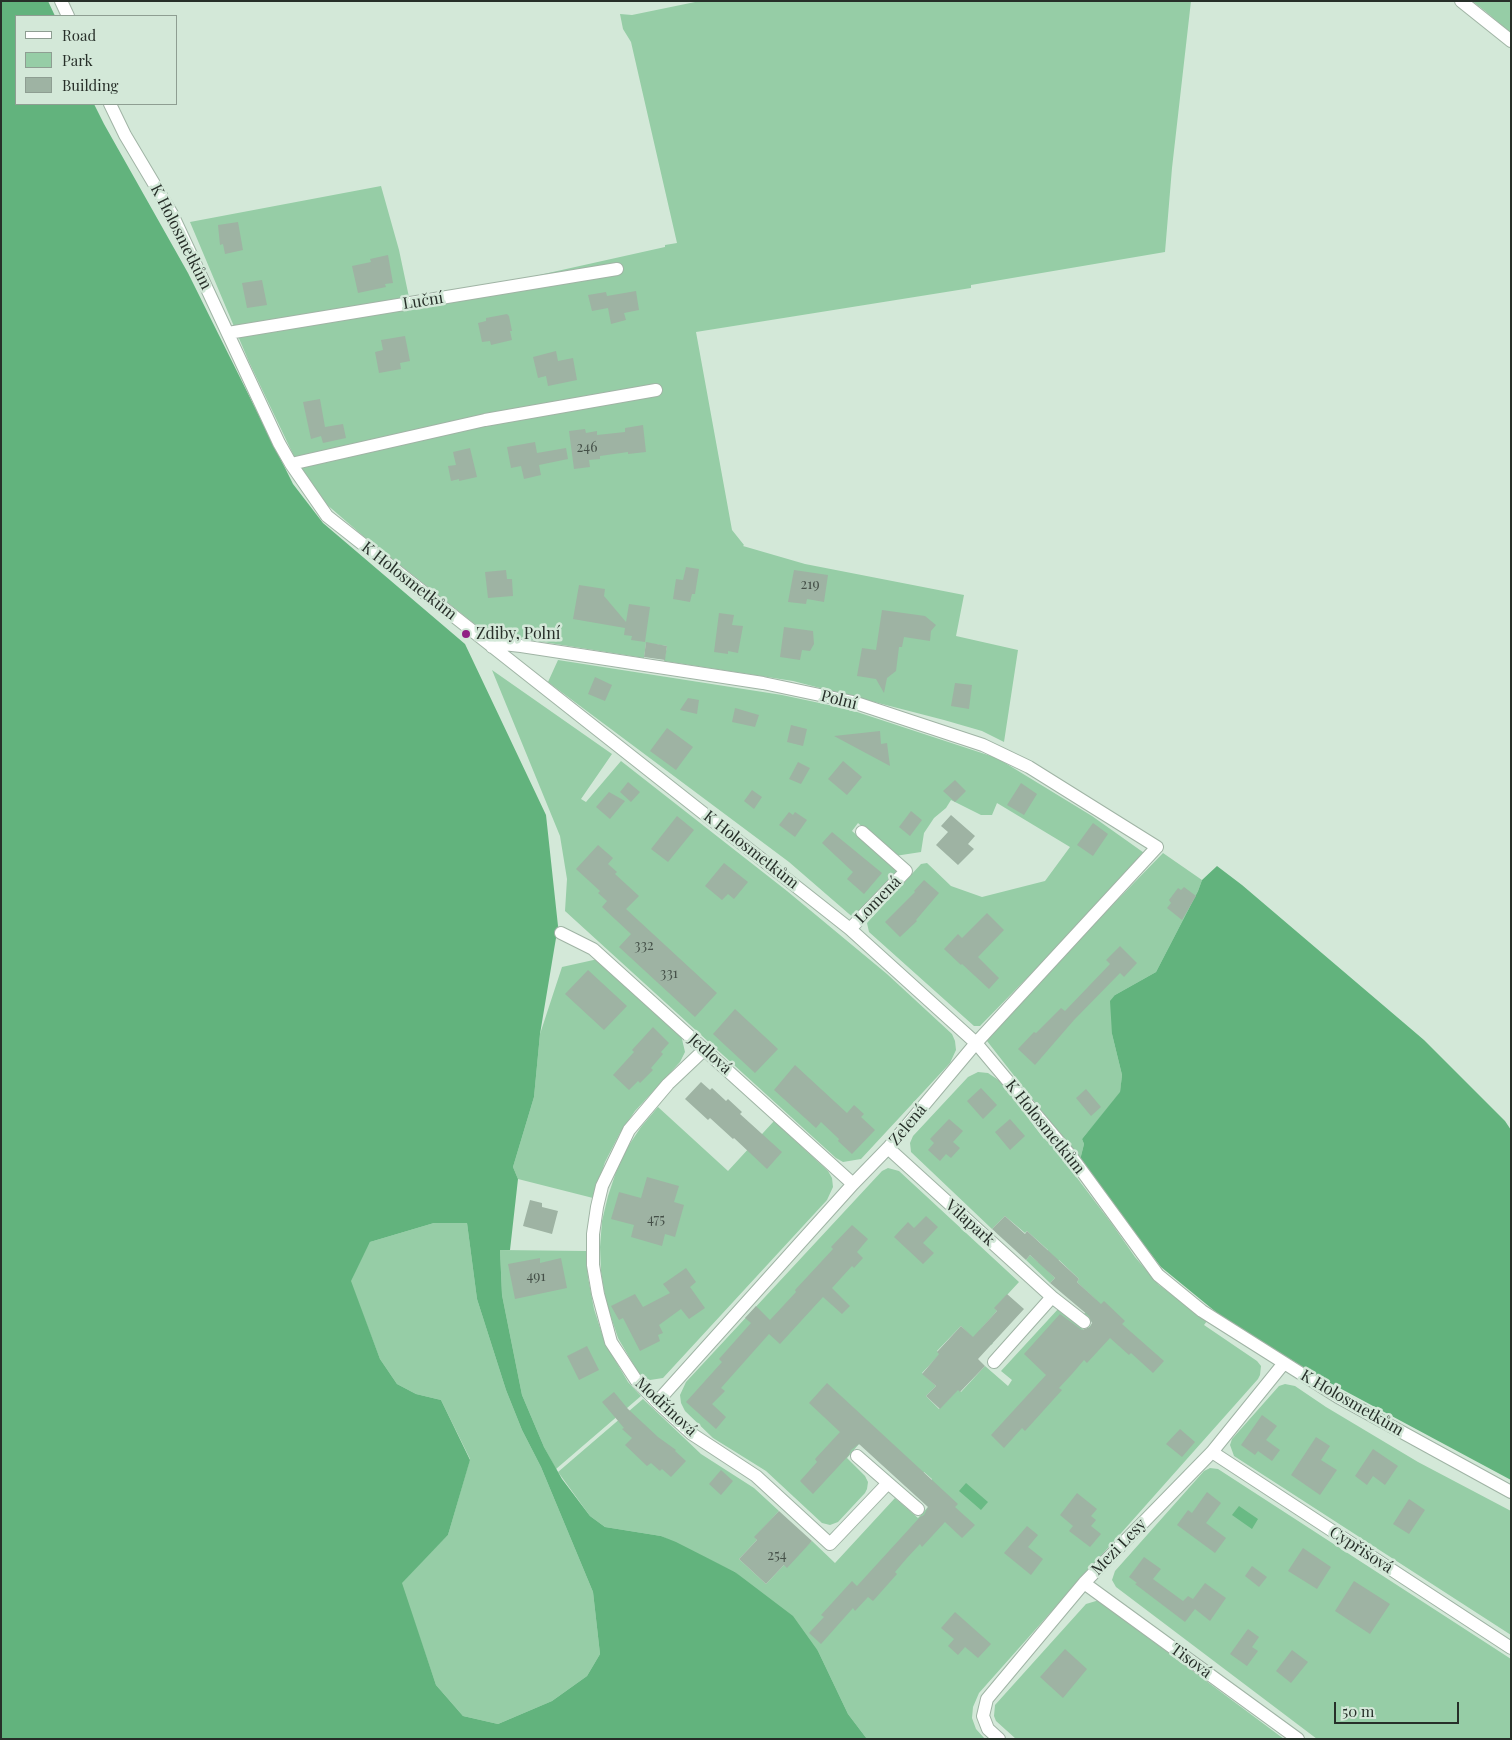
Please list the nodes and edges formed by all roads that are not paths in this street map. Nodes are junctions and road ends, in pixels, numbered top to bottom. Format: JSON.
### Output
{"nodes":[{"id":1,"x":61,"y":1,"type":"edge"},
{"id":2,"x":1461,"y":1,"type":"edge"},
{"id":3,"x":68,"y":15,"type":"edge"},
{"id":4,"x":1511,"y":41,"type":"edge"},
{"id":5,"x":110,"y":105,"type":"edge"},
{"id":6,"x":617,"y":269,"type":"dead end"},
{"id":7,"x":228,"y":333,"type":"junction"},
{"id":8,"x":656,"y":390,"type":"dead end"},
{"id":9,"x":291,"y":464,"type":"junction"},
{"id":10,"x":492,"y":647,"type":"junction"},
{"id":11,"x":862,"y":832,"type":"dead end"},
{"id":12,"x":1157,"y":847,"type":"joint"},
{"id":13,"x":850,"y":929,"type":"junction"},
{"id":14,"x":561,"y":932,"type":"dead end"},
{"id":15,"x":976,"y":1043,"type":"junction"},
{"id":16,"x":704,"y":1050,"type":"junction"},
{"id":17,"x":888,"y":1148,"type":"junction"},
{"id":18,"x":853,"y":1184,"type":"junction"},
{"id":19,"x":1052,"y":1297,"type":"junction"},
{"id":20,"x":1084,"y":1322,"type":"dead end"},
{"id":21,"x":994,"y":1362,"type":"dead end"},
{"id":22,"x":1284,"y":1363,"type":"junction"},
{"id":23,"x":657,"y":1402,"type":"junction"},
{"id":24,"x":1212,"y":1452,"type":"junction"},
{"id":25,"x":857,"y":1456,"type":"dead end"},
{"id":26,"x":888,"y":1483,"type":"junction"},
{"id":27,"x":1511,"y":1492,"type":"edge"},
{"id":28,"x":918,"y":1509,"type":"dead end"},
{"id":29,"x":1084,"y":1582,"type":"junction"},
{"id":30,"x":1511,"y":1648,"type":"edge"},
{"id":31,"x":999,"y":1739,"type":"edge"},
{"id":32,"x":1298,"y":1739,"type":"edge"}],
"edges":[{"from":1,"to":3,"type":"street"},
{"from":2,"to":4,"type":"street"},
{"from":5,"to":7,"type":"street","name":"K Holosmetkům"},
{"from":6,"to":7,"type":"street","name":"Luční"},
{"from":7,"to":9,"type":"street","name":"K Holosmetkům"},
{"from":8,"to":9,"type":"street"},
{"from":9,"to":10,"type":"street","name":"K Holosmetkům"},
{"from":10,"to":12,"type":"street","name":"Polní"},
{"from":10,"to":13,"type":"street","name":"K Holosmetkům"},
{"from":11,"to":13,"type":"street","name":"Lomená"},
{"from":12,"to":15,"type":"street","name":"Zelená"},
{"from":13,"to":15,"type":"street","name":"K Holosmetkům"},
{"from":14,"to":16,"type":"street","name":"Jedlová"},
{"from":15,"to":17,"type":"street","name":"Zelená"},
{"from":15,"to":22,"type":"street","name":"K Holosmetkům"},
{"from":16,"to":18,"type":"street","name":"Jedlová"},
{"from":16,"to":23,"type":"street","name":"Modřínová"},
{"from":17,"to":18,"type":"street","name":"Zelená"},
{"from":17,"to":19,"type":"street","name":"Vilapark"},
{"from":18,"to":23,"type":"street","name":"Zelená"},
{"from":19,"to":20,"type":"street","name":"Vilapark"},
{"from":19,"to":21,"type":"street"},
{"from":22,"to":24,"type":"street","name":"Mezi Lesy"},
{"from":22,"to":27,"type":"street","name":"K Holosmetkům"},
{"from":23,"to":26,"type":"street","name":"Modřínová"},
{"from":24,"to":29,"type":"street","name":"Mezi Lesy"},
{"from":24,"to":30,"type":"street","name":"Cypřišová"},
{"from":25,"to":26,"type":"street"},
{"from":26,"to":28,"type":"street"},
{"from":29,"to":31,"type":"street","name":"Mezi Lesy"},
{"from":29,"to":32,"type":"street","name":"Tisová"}]}
